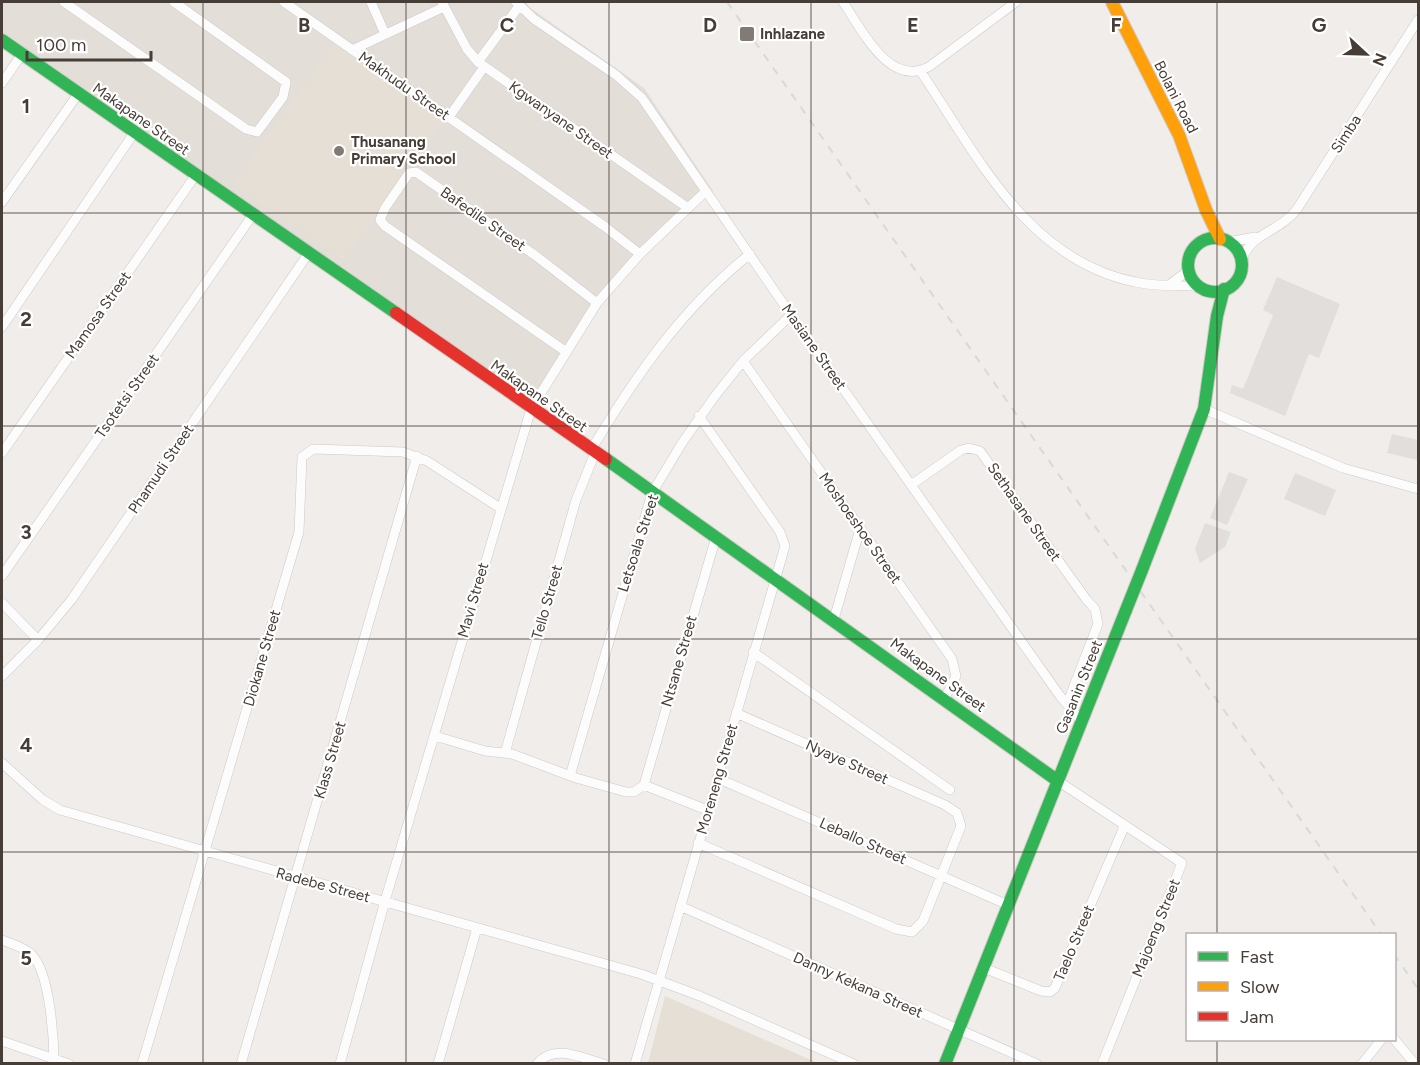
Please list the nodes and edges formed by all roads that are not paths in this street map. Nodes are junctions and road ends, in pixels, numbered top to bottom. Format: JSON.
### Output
{"nodes":[{"id":1,"x":64,"y":2,"type":"edge"},
{"id":2,"x":174,"y":2,"type":"edge"},
{"id":3,"x":284,"y":2,"type":"edge"},
{"id":4,"x":371,"y":2,"type":"edge"},
{"id":5,"x":843,"y":2,"type":"edge"},
{"id":6,"x":1016,"y":2,"type":"edge"},
{"id":7,"x":1112,"y":2,"type":"edge"},
{"id":8,"x":443,"y":4,"type":"edge"},
{"id":9,"x":518,"y":4,"type":"edge"},
{"id":10,"x":1419,"y":20,"type":"edge"},
{"id":11,"x":385,"y":34,"type":"junction"},
{"id":12,"x":2,"y":40,"type":"edge"},
{"id":13,"x":352,"y":50,"type":"junction"},
{"id":14,"x":22,"y":54,"type":"junction"},
{"id":15,"x":481,"y":64,"type":"junction"},
{"id":16,"x":921,"y":72,"type":"junction"},
{"id":17,"x":2,"y":83,"type":"edge"},
{"id":18,"x":78,"y":94,"type":"junction"},
{"id":19,"x":449,"y":117,"type":"junction"},
{"id":20,"x":134,"y":133,"type":"junction"},
{"id":21,"x":195,"y":176,"type":"junction"},
{"id":22,"x":706,"y":191,"type":"junction"},
{"id":23,"x":2,"y":202,"type":"edge"},
{"id":24,"x":688,"y":208,"type":"junction"},
{"id":25,"x":1206,"y":210,"type":"junction"},
{"id":26,"x":252,"y":216,"type":"junction"},
{"id":27,"x":1260,"y":236,"type":"junction"},
{"id":28,"x":1205,"y":240,"type":"junction"},
{"id":29,"x":1224,"y":240,"type":"junction"},
{"id":30,"x":308,"y":254,"type":"junction"},
{"id":31,"x":640,"y":254,"type":"junction"},
{"id":32,"x":750,"y":254,"type":"junction"},
{"id":33,"x":1241,"y":261,"type":"junction"},
{"id":34,"x":1189,"y":270,"type":"junction"},
{"id":35,"x":1167,"y":286,"type":"junction"},
{"id":36,"x":1203,"y":288,"type":"junction"},
{"id":37,"x":1224,"y":290,"type":"junction"},
{"id":38,"x":597,"y":303,"type":"junction"},
{"id":39,"x":791,"y":315,"type":"junction"},
{"id":40,"x":1217,"y":316,"type":"junction"},
{"id":41,"x":2,"y":327,"type":"edge"},
{"id":42,"x":565,"y":351,"type":"junction"},
{"id":43,"x":743,"y":362,"type":"junction"},
{"id":44,"x":531,"y":409,"type":"junction"},
{"id":45,"x":1204,"y":409,"type":"junction"},
{"id":46,"x":699,"y":416,"type":"junction"},
{"id":47,"x":593,"y":451,"type":"junction"},
{"id":48,"x":2,"y":453,"type":"edge"},
{"id":49,"x":417,"y":456,"type":"junction"},
{"id":50,"x":911,"y":485,"type":"junction"},
{"id":51,"x":1419,"y":489,"type":"edge"},
{"id":52,"x":652,"y":493,"type":"junction"},
{"id":53,"x":500,"y":508,"type":"junction"},
{"id":54,"x":860,"y":529,"type":"junction"},
{"id":55,"x":716,"y":537,"type":"junction"},
{"id":56,"x":2,"y":576,"type":"edge"},
{"id":57,"x":775,"y":577,"type":"junction"},
{"id":58,"x":2,"y":604,"type":"edge"},
{"id":59,"x":834,"y":619,"type":"junction"},
{"id":60,"x":38,"y":640,"type":"junction"},
{"id":61,"x":753,"y":652,"type":"junction"},
{"id":62,"x":2,"y":675,"type":"edge"},
{"id":63,"x":945,"y":698,"type":"junction"},
{"id":64,"x":1067,"y":704,"type":"junction"},
{"id":65,"x":736,"y":713,"type":"junction"},
{"id":66,"x":1082,"y":722,"type":"junction"},
{"id":67,"x":435,"y":736,"type":"junction"},
{"id":68,"x":505,"y":753,"type":"junction"},
{"id":69,"x":2,"y":763,"type":"edge"},
{"id":70,"x":573,"y":764,"type":"junction"},
{"id":71,"x":552,"y":768,"type":"junction"},
{"id":72,"x":570,"y":776,"type":"junction"},
{"id":73,"x":930,"y":776,"type":"junction"},
{"id":74,"x":717,"y":777,"type":"junction"},
{"id":75,"x":1058,"y":781,"type":"junction"},
{"id":76,"x":644,"y":785,"type":"junction"},
{"id":77,"x":950,"y":790,"type":"dead end"},
{"id":78,"x":929,"y":798,"type":"junction"},
{"id":79,"x":707,"y":810,"type":"junction"},
{"id":80,"x":1124,"y":826,"type":"junction"},
{"id":81,"x":698,"y":843,"type":"junction"},
{"id":82,"x":205,"y":851,"type":"junction"},
{"id":83,"x":941,"y":876,"type":"junction"},
{"id":84,"x":296,"y":878,"type":"junction"},
{"id":85,"x":385,"y":902,"type":"junction"},
{"id":86,"x":1008,"y":905,"type":"junction"},
{"id":87,"x":680,"y":906,"type":"junction"},
{"id":88,"x":477,"y":928,"type":"junction"},
{"id":89,"x":2,"y":940,"type":"edge"},
{"id":90,"x":984,"y":968,"type":"junction"},
{"id":91,"x":658,"y":980,"type":"junction"},
{"id":92,"x":958,"y":1029,"type":"junction"},
{"id":93,"x":1396,"y":1040,"type":"edge"},
{"id":94,"x":2,"y":1041,"type":"edge"},
{"id":95,"x":1380,"y":1041,"type":"edge"},
{"id":96,"x":54,"y":1062,"type":"edge"},
{"id":97,"x":69,"y":1064,"type":"edge"},
{"id":98,"x":142,"y":1064,"type":"edge"},
{"id":99,"x":241,"y":1064,"type":"edge"},
{"id":100,"x":340,"y":1064,"type":"edge"},
{"id":101,"x":438,"y":1064,"type":"edge"},
{"id":102,"x":537,"y":1064,"type":"edge"},
{"id":103,"x":604,"y":1064,"type":"edge"},
{"id":104,"x":635,"y":1064,"type":"edge"},
{"id":105,"x":854,"y":1064,"type":"edge"},
{"id":106,"x":945,"y":1064,"type":"edge"},
{"id":107,"x":1037,"y":1064,"type":"edge"},
{"id":108,"x":1102,"y":1064,"type":"edge"},
{"id":109,"x":1362,"y":1064,"type":"edge"},
{"id":110,"x":1415,"y":1064,"type":"edge"}],
"edges":[{"from":1,"to":2,"type":"street"},
{"from":3,"to":13,"type":"street","name":"Makhudu Street"},
{"from":4,"to":11,"type":"street"},
{"from":5,"to":16,"type":"street"},
{"from":6,"to":16,"type":"street"},
{"from":7,"to":25,"type":"street","name":"Bolani Road"},
{"from":8,"to":11,"type":"street"},
{"from":8,"to":15,"type":"street"},
{"from":9,"to":15,"type":"street"},
{"from":9,"to":22,"type":"street","name":"Masiane Street"},
{"from":10,"to":27,"type":"street","name":"Simba"},
{"from":11,"to":13,"type":"street"},
{"from":12,"to":14,"type":"street","name":"Makapane Street"},
{"from":13,"to":19,"type":"street","name":"Makhudu Street"},
{"from":14,"to":17,"type":"street"},
{"from":14,"to":18,"type":"street","name":"Makapane Street"},
{"from":15,"to":19,"type":"street"},
{"from":15,"to":24,"type":"street","name":"Kgwanyane Street"},
{"from":16,"to":35,"type":"street"},
{"from":18,"to":20,"type":"street","name":"Makapane Street"},
{"from":18,"to":23,"type":"street"},
{"from":19,"to":31,"type":"street","name":"Makhudu Street"},
{"from":20,"to":21,"type":"street","name":"Makapane Street"},
{"from":20,"to":41,"type":"street"},
{"from":21,"to":26,"type":"street","name":"Makapane Street"},
{"from":21,"to":48,"type":"street","name":"Mamosa Street"},
{"from":22,"to":24,"type":"street","name":"Mavi Street"},
{"from":22,"to":32,"type":"street","name":"Masiane Street"},
{"from":24,"to":31,"type":"street","name":"Mavi Street"},
{"from":25,"to":28,"type":"street","name":"Bolani Road"},
{"from":25,"to":29,"type":"street","name":"Bolani Road"},
{"from":26,"to":30,"type":"street","name":"Makapane Street"},
{"from":26,"to":56,"type":"street","name":"Tsotetsi Street"},
{"from":27,"to":29,"type":"street"},
{"from":27,"to":33,"type":"street"},
{"from":28,"to":29,"type":"street"},
{"from":28,"to":34,"type":"street"},
{"from":29,"to":33,"type":"street"},
{"from":30,"to":44,"type":"street","name":"Makapane Street"},
{"from":30,"to":60,"type":"street","name":"Phamudi Street"},
{"from":31,"to":38,"type":"street","name":"Mavi Street"},
{"from":32,"to":39,"type":"street","name":"Masiane Street"},
{"from":32,"to":47,"type":"street","name":"Tello Street"},
{"from":33,"to":37,"type":"street"},
{"from":34,"to":35,"type":"street"},
{"from":34,"to":36,"type":"street"},
{"from":35,"to":36,"type":"street"},
{"from":36,"to":37,"type":"street"},
{"from":36,"to":40,"type":"street","name":"Gasanin Street"},
{"from":37,"to":40,"type":"street","name":"Gasanin Street"},
{"from":38,"to":42,"type":"street","name":"Mavi Street"},
{"from":38,"to":42,"type":"street","name":"Bafedile Street"},
{"from":39,"to":43,"type":"street","name":"Letsoala Street"},
{"from":39,"to":50,"type":"street","name":"Masiane Street"},
{"from":40,"to":45,"type":"street","name":"Gasanin Street"},
{"from":42,"to":44,"type":"street","name":"Mavi Street"},
{"from":43,"to":46,"type":"street","name":"Letsoala Street"},
{"from":43,"to":54,"type":"street","name":"Moshoeshoe Street"},
{"from":44,"to":47,"type":"street","name":"Makapane Street"},
{"from":44,"to":53,"type":"street","name":"Mavi Street"},
{"from":45,"to":51,"type":"street"},
{"from":45,"to":66,"type":"street","name":"Gasanin Street","bridge":true},
{"from":46,"to":52,"type":"street","name":"Letsoala Street"},
{"from":46,"to":57,"type":"street","name":"Moreneng Street"},
{"from":47,"to":52,"type":"street","name":"Makapane Street"},
{"from":47,"to":68,"type":"street","name":"Tello Street"},
{"from":49,"to":53,"type":"street","name":"Diokane Street"},
{"from":49,"to":82,"type":"street","name":"Diokane Street"},
{"from":49,"to":84,"type":"street","name":"Klass Street"},
{"from":50,"to":64,"type":"street","name":"Masiane Street"},
{"from":50,"to":64,"type":"street","name":"Sethasane Street"},
{"from":52,"to":55,"type":"street","name":"Makapane Street"},
{"from":52,"to":70,"type":"street","name":"Letsoala Street"},
{"from":53,"to":67,"type":"street","name":"Mavi Street"},
{"from":54,"to":59,"type":"street"},
{"from":54,"to":63,"type":"street","name":"Moshoeshoe Street"},
{"from":55,"to":57,"type":"street","name":"Makapane Street"},
{"from":55,"to":76,"type":"street","name":"Ntsane Street"},
{"from":57,"to":59,"type":"street","name":"Makapane Street"},
{"from":57,"to":61,"type":"street","name":"Moreneng Street"},
{"from":58,"to":60,"type":"street"},
{"from":59,"to":63,"type":"street","name":"Makapane Street"},
{"from":60,"to":62,"type":"street","name":"Phamudi Street"},
{"from":61,"to":65,"type":"street","name":"Moreneng Street"},
{"from":61,"to":73,"type":"street"},
{"from":63,"to":75,"type":"street","name":"Makapane Street"},
{"from":64,"to":66,"type":"street","name":"Masiane Street"},
{"from":65,"to":74,"type":"street","name":"Moreneng Street"},
{"from":65,"to":78,"type":"street","name":"Nyaye Street"},
{"from":66,"to":75,"type":"street","name":"Gasanin Street"},
{"from":67,"to":68,"type":"street"},
{"from":67,"to":85,"type":"street","name":"Mavi Street"},
{"from":68,"to":71,"type":"street"},
{"from":69,"to":82,"type":"street","name":"Radebe Street"},
{"from":70,"to":71,"type":"street"},
{"from":70,"to":72,"type":"street","name":"Letsoala Street"},
{"from":71,"to":72,"type":"street"},
{"from":72,"to":76,"type":"street"},
{"from":73,"to":77,"type":"street"},
{"from":73,"to":78,"type":"street"},
{"from":74,"to":79,"type":"street","name":"Moreneng Street"},
{"from":74,"to":83,"type":"street","name":"Leballo Street"},
{"from":75,"to":80,"type":"street","name":"Majoeng Street"},
{"from":75,"to":86,"type":"street","name":"Gasanin Street"},
{"from":76,"to":79,"type":"street"},
{"from":78,"to":83,"type":"street","name":"Nyaye Street"},
{"from":79,"to":81,"type":"street","name":"Moreneng Street"},
{"from":80,"to":90,"type":"street","name":"Taelo Street"},
{"from":80,"to":108,"type":"street","name":"Majoeng Street"},
{"from":81,"to":83,"type":"street"},
{"from":81,"to":87,"type":"street","name":"Moreneng Street"},
{"from":82,"to":84,"type":"street","name":"Radebe Street"},
{"from":82,"to":98,"type":"street","name":"Diokane Street"},
{"from":83,"to":86,"type":"street","name":"Leballo Street"},
{"from":84,"to":85,"type":"street","name":"Radebe Street"},
{"from":84,"to":99,"type":"street","name":"Klass Street"},
{"from":85,"to":88,"type":"street","name":"Radebe Street"},
{"from":85,"to":100,"type":"street","name":"Mavi Street"},
{"from":86,"to":90,"type":"street","name":"Gasanin Street"},
{"from":87,"to":91,"type":"street","name":"Moreneng Street"},
{"from":87,"to":92,"type":"street","name":"Danny Kekana Street"},
{"from":88,"to":91,"type":"street","name":"Radebe Street"},
{"from":88,"to":101,"type":"street"},
{"from":89,"to":96,"type":"street"},
{"from":90,"to":92,"type":"street","name":"Gasanin Street"},
{"from":91,"to":104,"type":"street","name":"Moreneng Street"},
{"from":91,"to":105,"type":"street","name":"Radebe Street"},
{"from":92,"to":106,"type":"street","name":"Gasanin Street"},
{"from":92,"to":107,"type":"street","name":"Danny Kekana Street"},
{"from":93,"to":110,"type":"street"},
{"from":94,"to":96,"type":"street"},
{"from":95,"to":109,"type":"street"},
{"from":96,"to":97,"type":"street"},
{"from":102,"to":103,"type":"street"}]}
